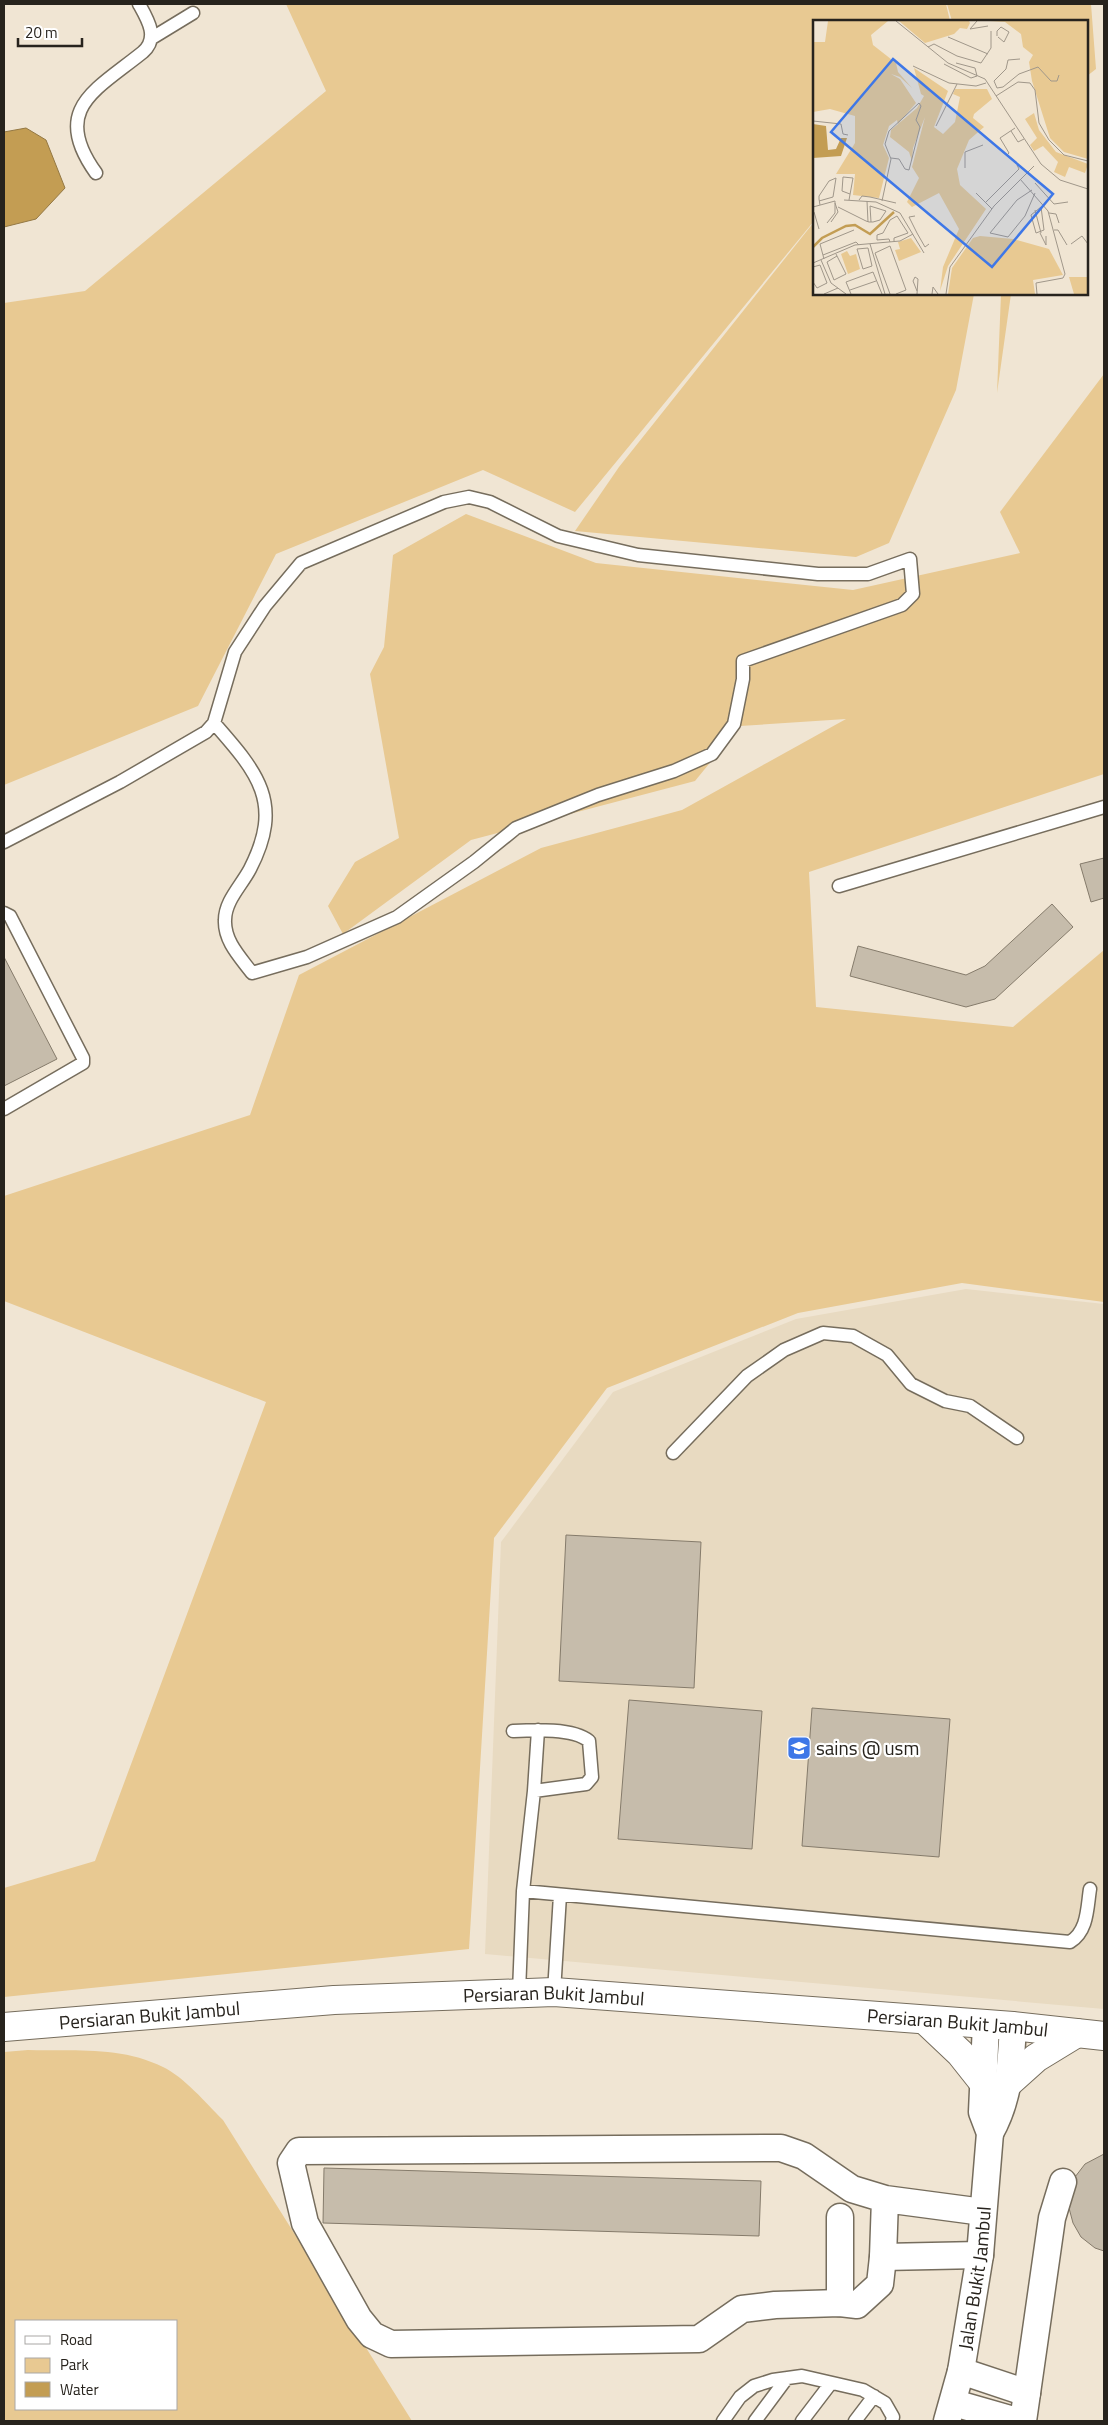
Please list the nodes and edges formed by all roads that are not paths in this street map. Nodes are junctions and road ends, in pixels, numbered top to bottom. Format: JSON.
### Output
{"nodes":[{"id":1,"x":139,"y":4,"type":"edge"},
{"id":2,"x":193,"y":13,"type":"dead end"},
{"id":3,"x":152,"y":38,"type":"junction"},
{"id":4,"x":96,"y":173,"type":"dead end"},
{"id":5,"x":214,"y":724,"type":"junction"},
{"id":6,"x":1104,"y":807,"type":"edge"},
{"id":7,"x":4,"y":842,"type":"edge"},
{"id":8,"x":839,"y":886,"type":"dead end"},
{"id":9,"x":4,"y":913,"type":"edge"},
{"id":10,"x":4,"y":1109,"type":"edge"},
{"id":11,"x":1017,"y":1438,"type":"dead end"},
{"id":12,"x":673,"y":1453,"type":"dead end"},
{"id":13,"x":538,"y":1730,"type":"junction"},
{"id":14,"x":513,"y":1731,"type":"dead end"},
{"id":15,"x":534,"y":1791,"type":"junction"},
{"id":16,"x":1090,"y":1889,"type":"dead end"},
{"id":17,"x":523,"y":1891,"type":"junction"},
{"id":18,"x":560,"y":1895,"type":"junction"},
{"id":19,"x":519,"y":1992,"type":"junction"},
{"id":20,"x":554,"y":1992,"type":"junction"},
{"id":21,"x":925,"y":2020,"type":"junction"},
{"id":22,"x":986,"y":2024,"type":"junction"},
{"id":23,"x":1013,"y":2026,"type":"junction"},
{"id":24,"x":4,"y":2027,"type":"edge"},
{"id":25,"x":1077,"y":2032,"type":"junction"},
{"id":26,"x":1104,"y":2036,"type":"edge"},
{"id":27,"x":995,"y":2083,"type":"junction"},
{"id":28,"x":1062,"y":2182,"type":"dead end"},
{"id":29,"x":885,"y":2199,"type":"junction"},
{"id":30,"x":983,"y":2212,"type":"junction"},
{"id":31,"x":840,"y":2217,"type":"dead end"},
{"id":32,"x":980,"y":2255,"type":"junction"},
{"id":33,"x":883,"y":2258,"type":"junction"},
{"id":34,"x":840,"y":2303,"type":"junction"},
{"id":35,"x":960,"y":2371,"type":"junction"},
{"id":36,"x":787,"y":2378,"type":"junction"},
{"id":37,"x":831,"y":2382,"type":"junction"},
{"id":38,"x":1027,"y":2393,"type":"junction"},
{"id":39,"x":874,"y":2396,"type":"junction"},
{"id":40,"x":950,"y":2412,"type":"edge"},
{"id":41,"x":723,"y":2421,"type":"edge"},
{"id":42,"x":755,"y":2421,"type":"edge"},
{"id":43,"x":802,"y":2421,"type":"edge"},
{"id":44,"x":855,"y":2421,"type":"edge"},
{"id":45,"x":892,"y":2421,"type":"edge"},
{"id":46,"x":1017,"y":2421,"type":"edge"},
{"id":47,"x":1023,"y":2421,"type":"edge"}],
"edges":[{"from":1,"to":3,"type":"lane"},
{"from":2,"to":3,"type":"lane"},
{"from":3,"to":4,"type":"lane"},
{"from":5,"to":5,"type":"lane"},
{"from":5,"to":7,"type":"lane"},
{"from":6,"to":8,"type":"lane"},
{"from":9,"to":10,"type":"lane"},
{"from":11,"to":12,"type":"lane"},
{"from":13,"to":14,"type":"lane"},
{"from":13,"to":15,"type":"lane"},
{"from":13,"to":15,"type":"lane"},
{"from":15,"to":17,"type":"lane"},
{"from":16,"to":18,"type":"lane"},
{"from":17,"to":18,"type":"lane"},
{"from":17,"to":19,"type":"lane"},
{"from":18,"to":20,"type":"lane"},
{"from":19,"to":20,"type":"street","name":"Persiaran Bukit Jambul"},
{"from":19,"to":24,"type":"street","name":"Persiaran Bukit Jambul"},
{"from":20,"to":21,"type":"street","name":"Persiaran Bukit Jambul"},
{"from":21,"to":22,"type":"street","name":"Persiaran Bukit Jambul"},
{"from":21,"to":27,"type":"street"},
{"from":22,"to":23,"type":"street","name":"Persiaran Bukit Jambul"},
{"from":22,"to":27,"type":"street","name":"Jalan Bukit Jambul"},
{"from":23,"to":25,"type":"street","name":"Persiaran Bukit Jambul"},
{"from":23,"to":27,"type":"street","name":"Jalan Bukit Jambul"},
{"from":25,"to":26,"type":"street","name":"Persiaran Bukit Jambul"},
{"from":25,"to":27,"type":"street"},
{"from":27,"to":30,"type":"street","name":"Jalan Bukit Jambul"},
{"from":28,"to":38,"type":"street"},
{"from":29,"to":30,"type":"street"},
{"from":29,"to":33,"type":"street"},
{"from":29,"to":34,"type":"street"},
{"from":30,"to":32,"type":"street","name":"Jalan Bukit Jambul"},
{"from":31,"to":34,"type":"street"},
{"from":32,"to":33,"type":"street"},
{"from":32,"to":35,"type":"street","name":"Jalan Bukit Jambul"},
{"from":33,"to":34,"type":"street"},
{"from":35,"to":38,"type":"street"},
{"from":35,"to":40,"type":"street","name":"Jalan Bukit Jambul"},
{"from":36,"to":37,"type":"lane"},
{"from":36,"to":41,"type":"lane"},
{"from":36,"to":42,"type":"lane"},
{"from":37,"to":39,"type":"lane"},
{"from":37,"to":43,"type":"lane"},
{"from":38,"to":47,"type":"street"},
{"from":39,"to":44,"type":"lane"},
{"from":39,"to":45,"type":"lane"},
{"from":40,"to":46,"type":"street"}]}
